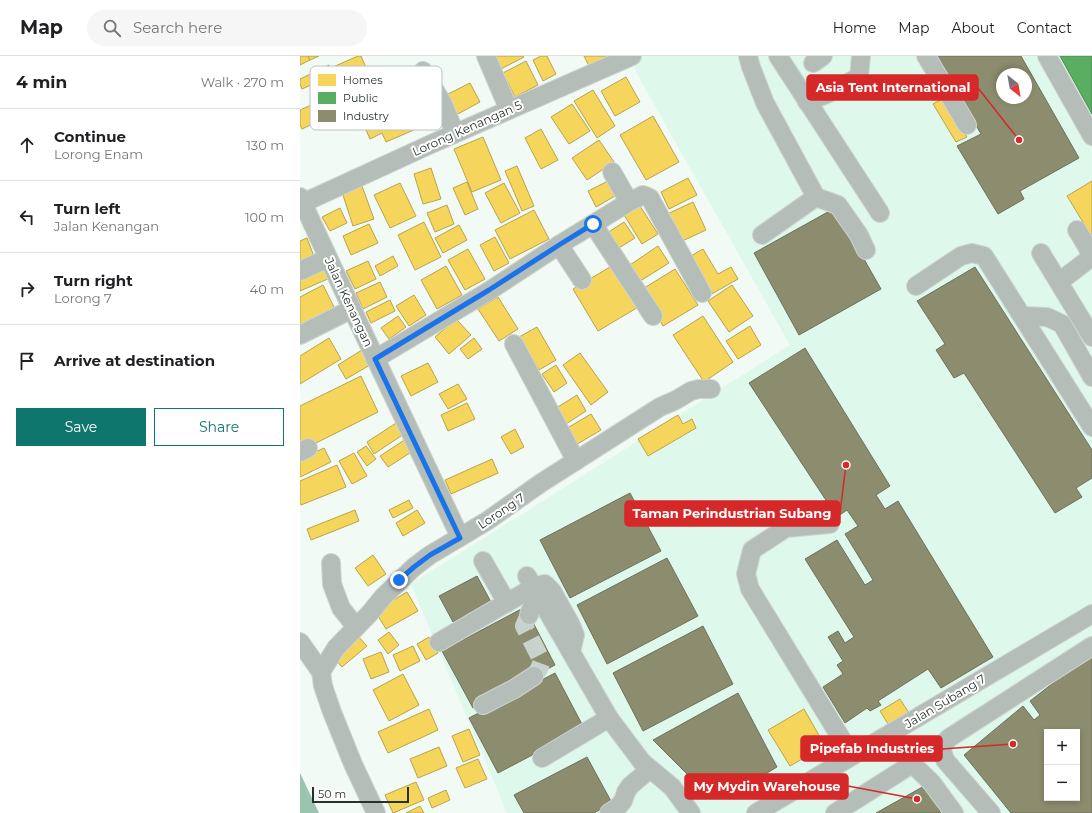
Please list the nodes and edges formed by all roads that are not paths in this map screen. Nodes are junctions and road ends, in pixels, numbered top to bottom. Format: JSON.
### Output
{"nodes":[{"id":1,"x":486,"y":56,"type":"edge"},
{"id":2,"x":632,"y":56,"type":"edge"},
{"id":3,"x":748,"y":56,"type":"edge"},
{"id":4,"x":778,"y":56,"type":"edge"},
{"id":5,"x":861,"y":56,"type":"edge"},
{"id":6,"x":926,"y":56,"type":"edge"},
{"id":7,"x":1047,"y":56,"type":"edge"},
{"id":8,"x":442,"y":102,"type":"edge"},
{"id":9,"x":807,"y":102,"type":"junction"},
{"id":10,"x":510,"y":110,"type":"junction"},
{"id":11,"x":967,"y":125,"type":"dead end"},
{"id":12,"x":455,"y":133,"type":"junction"},
{"id":13,"x":1092,"y":136,"type":"edge"},
{"id":14,"x":612,"y":172,"type":"dead end"},
{"id":15,"x":816,"y":197,"type":"junction"},
{"id":16,"x":636,"y":198,"type":"junction"},
{"id":17,"x":302,"y":200,"type":"edge"},
{"id":18,"x":880,"y":213,"type":"dead end"},
{"id":19,"x":593,"y":224,"type":"junction"},
{"id":20,"x":1077,"y":230,"type":"dead end"},
{"id":21,"x":762,"y":235,"type":"dead end"},
{"id":22,"x":559,"y":245,"type":"junction"},
{"id":23,"x":866,"y":250,"type":"dead end"},
{"id":24,"x":1040,"y":253,"type":"dead end"},
{"id":25,"x":328,"y":258,"type":"junction"},
{"id":26,"x":300,"y":270,"type":"edge"},
{"id":27,"x":582,"y":280,"type":"dead end"},
{"id":28,"x":1059,"y":282,"type":"junction"},
{"id":29,"x":916,"y":286,"type":"dead end"},
{"id":30,"x":702,"y":293,"type":"dead end"},
{"id":31,"x":352,"y":309,"type":"junction"},
{"id":32,"x":653,"y":316,"type":"dead end"},
{"id":33,"x":1022,"y":316,"type":"junction"},
{"id":34,"x":300,"y":335,"type":"edge"},
{"id":35,"x":1092,"y":337,"type":"edge"},
{"id":36,"x":514,"y":344,"type":"dead end"},
{"id":37,"x":375,"y":359,"type":"junction"},
{"id":38,"x":1092,"y":377,"type":"edge"},
{"id":39,"x":711,"y":389,"type":"dead end"},
{"id":40,"x":1092,"y":427,"type":"edge"},
{"id":41,"x":576,"y":461,"type":"junction"},
{"id":42,"x":830,"y":524,"type":"dead end"},
{"id":43,"x":460,"y":538,"type":"junction"},
{"id":44,"x":483,"y":561,"type":"dead end"},
{"id":45,"x":331,"y":563,"type":"dead end"},
{"id":46,"x":534,"y":587,"type":"junction"},
{"id":47,"x":508,"y":603,"type":"junction"},
{"id":48,"x":529,"y":614,"type":"tunnel mouth"},
{"id":49,"x":1092,"y":614,"type":"edge"},
{"id":50,"x":356,"y":627,"type":"junction"},
{"id":51,"x":300,"y":642,"type":"edge"},
{"id":52,"x":439,"y":642,"type":"dead end"},
{"id":53,"x":1092,"y":646,"type":"edge"},
{"id":54,"x":321,"y":672,"type":"junction"},
{"id":55,"x":534,"y":676,"type":"tunnel mouth"},
{"id":56,"x":484,"y":705,"type":"dead end"},
{"id":57,"x":609,"y":718,"type":"junction"},
{"id":58,"x":885,"y":737,"type":"junction"},
{"id":59,"x":852,"y":756,"type":"junction"},
{"id":60,"x":542,"y":758,"type":"dead end"},
{"id":61,"x":912,"y":764,"type":"junction"},
{"id":62,"x":650,"y":769,"type":"junction"},
{"id":63,"x":376,"y":813,"type":"edge"},
{"id":64,"x":609,"y":813,"type":"edge"},
{"id":65,"x":691,"y":813,"type":"edge"},
{"id":66,"x":756,"y":813,"type":"edge"},
{"id":67,"x":835,"y":813,"type":"edge"},
{"id":68,"x":954,"y":813,"type":"edge"},
{"id":69,"x":991,"y":813,"type":"edge"}],
"edges":[{"from":1,"to":10,"type":"street"},
{"from":2,"to":10,"type":"street","name":"Lorong Kenangan 5"},
{"from":3,"to":15,"type":"street"},
{"from":4,"to":9,"type":"street"},
{"from":5,"to":9,"type":"street"},
{"from":6,"to":11,"type":"street"},
{"from":7,"to":13,"type":"street"},
{"from":8,"to":12,"type":"street"},
{"from":9,"to":18,"type":"street"},
{"from":10,"to":12,"type":"street","name":"Lorong Kenangan 5"},
{"from":12,"to":17,"type":"street","name":"Lorong Kenangan 5"},
{"from":14,"to":16,"type":"street"},
{"from":15,"to":21,"type":"street"},
{"from":15,"to":23,"type":"street"},
{"from":16,"to":19,"type":"street"},
{"from":16,"to":30,"type":"street"},
{"from":17,"to":25,"type":"street","name":"Jalan Kenangan"},
{"from":19,"to":22,"type":"street"},
{"from":19,"to":32,"type":"street"},
{"from":20,"to":28,"type":"street"},
{"from":22,"to":27,"type":"street"},
{"from":22,"to":37,"type":"street"},
{"from":24,"to":28,"type":"street"},
{"from":25,"to":26,"type":"street"},
{"from":25,"to":31,"type":"street","name":"Jalan Kenangan"},
{"from":28,"to":35,"type":"street"},
{"from":29,"to":33,"type":"street"},
{"from":31,"to":34,"type":"street"},
{"from":31,"to":37,"type":"street","name":"Jalan Kenangan"},
{"from":33,"to":38,"type":"street"},
{"from":33,"to":40,"type":"street"},
{"from":36,"to":41,"type":"street"},
{"from":37,"to":43,"type":"street","name":"Jalan Kenangan"},
{"from":39,"to":41,"type":"street","name":"Lorong 7"},
{"from":41,"to":43,"type":"street","name":"Lorong 7"},
{"from":42,"to":59,"type":"street"},
{"from":43,"to":50,"type":"street","name":"Lorong 7"},
{"from":44,"to":47,"type":"street"},
{"from":45,"to":50,"type":"street"},
{"from":46,"to":47,"type":"street"},
{"from":46,"to":48,"type":"street"},
{"from":46,"to":57,"type":"street"},
{"from":47,"to":52,"type":"street"},
{"from":49,"to":58,"type":"street","name":"Jalan Subang 7"},
{"from":50,"to":54,"type":"street","name":"Lorong 7"},
{"from":51,"to":54,"type":"street"},
{"from":53,"to":69,"type":"street"},
{"from":54,"to":63,"type":"street"},
{"from":55,"to":56,"type":"street"},
{"from":57,"to":60,"type":"street"},
{"from":57,"to":62,"type":"street"},
{"from":58,"to":59,"type":"street","name":"Jalan Subang 7"},
{"from":58,"to":61,"type":"street"},
{"from":59,"to":66,"type":"street","name":"Jalan Subang 7"},
{"from":61,"to":67,"type":"street"},
{"from":61,"to":68,"type":"street"},
{"from":62,"to":64,"type":"street"},
{"from":62,"to":65,"type":"street"}]}
